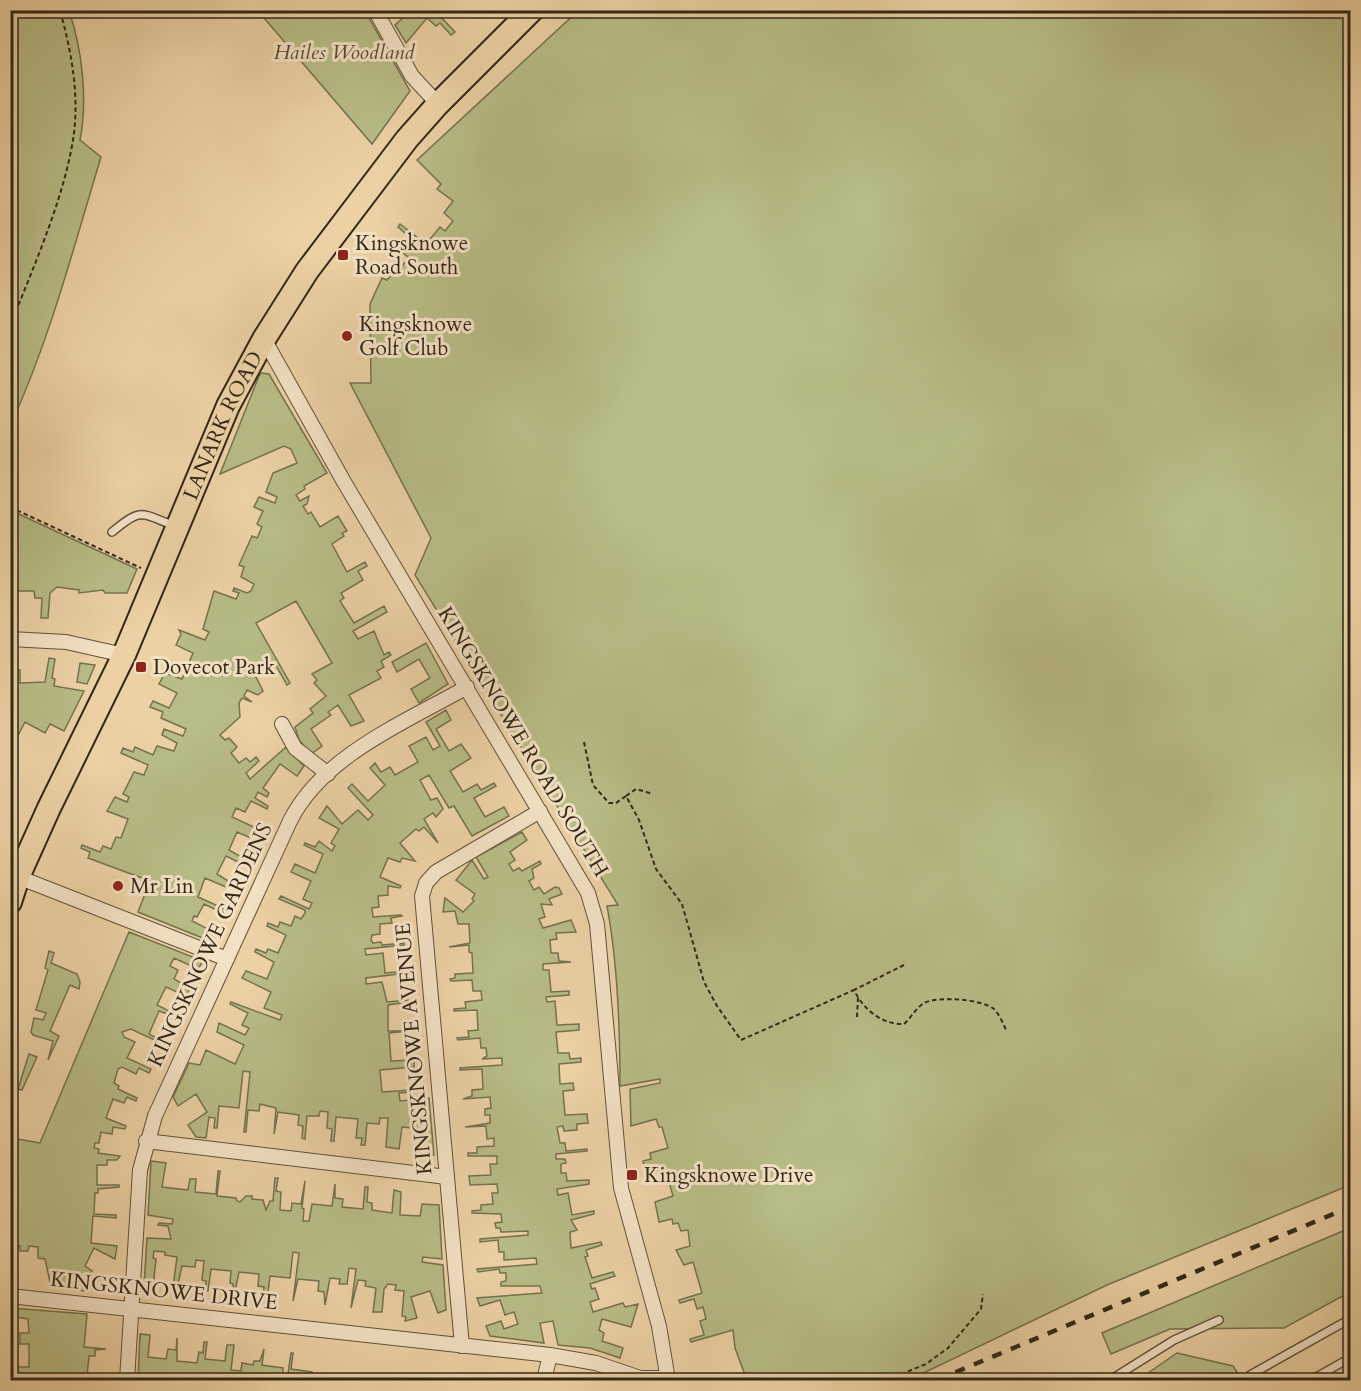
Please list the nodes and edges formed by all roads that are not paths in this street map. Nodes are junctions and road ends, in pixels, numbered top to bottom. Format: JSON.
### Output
{"nodes":[{"id":1,"x":375,"y":10,"type":"edge"},
{"id":2,"x":532,"y":10,"type":"edge"},
{"id":3,"x":438,"y":104,"type":"junction"},
{"id":4,"x":264,"y":339,"type":"junction"},
{"id":5,"x":178,"y":526,"type":"junction"},
{"id":6,"x":112,"y":532,"type":"dead end"},
{"id":7,"x":10,"y":639,"type":"edge"},
{"id":8,"x":124,"y":654,"type":"junction"},
{"id":9,"x":467,"y":687,"type":"junction"},
{"id":10,"x":282,"y":724,"type":"dead end"},
{"id":11,"x":328,"y":774,"type":"junction"},
{"id":12,"x":540,"y":811,"type":"junction"},
{"id":13,"x":18,"y":877,"type":"junction"},
{"id":14,"x":10,"y":902,"type":"edge"},
{"id":15,"x":227,"y":959,"type":"junction"},
{"id":16,"x":146,"y":1141,"type":"junction"},
{"id":17,"x":447,"y":1177,"type":"junction"},
{"id":18,"x":10,"y":1296,"type":"edge"},
{"id":19,"x":132,"y":1307,"type":"junction"},
{"id":20,"x":1350,"y":1318,"type":"edge"},
{"id":21,"x":1219,"y":1320,"type":"dead end"},
{"id":22,"x":462,"y":1346,"type":"junction"},
{"id":23,"x":550,"y":1355,"type":"junction"},
{"id":24,"x":1350,"y":1358,"type":"edge"},
{"id":25,"x":667,"y":1379,"type":"edge"},
{"id":26,"x":127,"y":1380,"type":"edge"},
{"id":27,"x":543,"y":1380,"type":"edge"},
{"id":28,"x":1110,"y":1380,"type":"edge"},
{"id":29,"x":1254,"y":1380,"type":"edge"},
{"id":30,"x":1311,"y":1380,"type":"edge"}],
"edges":[{"from":1,"to":3,"type":"street"},
{"from":2,"to":3,"type":"main road","name":"LANARK ROAD"},
{"from":3,"to":4,"type":"main road","name":"LANARK ROAD"},
{"from":4,"to":5,"type":"main road","name":"LANARK ROAD"},
{"from":4,"to":9,"type":"street","name":"KINGSKNOWE ROAD SOUTH"},
{"from":5,"to":6,"type":"lane"},
{"from":5,"to":8,"type":"main road","name":"LANARK ROAD"},
{"from":7,"to":8,"type":"street"},
{"from":8,"to":13,"type":"main road","name":"LANARK ROAD"},
{"from":9,"to":11,"type":"street","name":"KINGSKNOWE GARDENS"},
{"from":9,"to":12,"type":"street","name":"KINGSKNOWE ROAD SOUTH"},
{"from":10,"to":11,"type":"street"},
{"from":11,"to":15,"type":"street","name":"KINGSKNOWE GARDENS"},
{"from":12,"to":17,"type":"street","name":"KINGSKNOWE AVENUE"},
{"from":12,"to":25,"type":"street","name":"KINGSKNOWE ROAD SOUTH"},
{"from":13,"to":14,"type":"main road","name":"LANARK ROAD"},
{"from":13,"to":15,"type":"street"},
{"from":15,"to":16,"type":"street","name":"KINGSKNOWE GARDENS"},
{"from":16,"to":17,"type":"street"},
{"from":16,"to":19,"type":"street","name":"KINGSKNOWE GARDENS"},
{"from":17,"to":22,"type":"street","name":"KINGSKNOWE AVENUE"},
{"from":18,"to":19,"type":"street","name":"KINGSKNOWE DRIVE"},
{"from":19,"to":22,"type":"street","name":"KINGSKNOWE DRIVE"},
{"from":19,"to":26,"type":"street","name":"KINGSKNOWE GARDENS"},
{"from":20,"to":29,"type":"lane"},
{"from":21,"to":28,"type":"lane"},
{"from":22,"to":23,"type":"street","name":"KINGSKNOWE DRIVE"},
{"from":23,"to":25,"type":"street","name":"KINGSKNOWE DRIVE"},
{"from":23,"to":27,"type":"street"},
{"from":24,"to":30,"type":"lane"}]}
